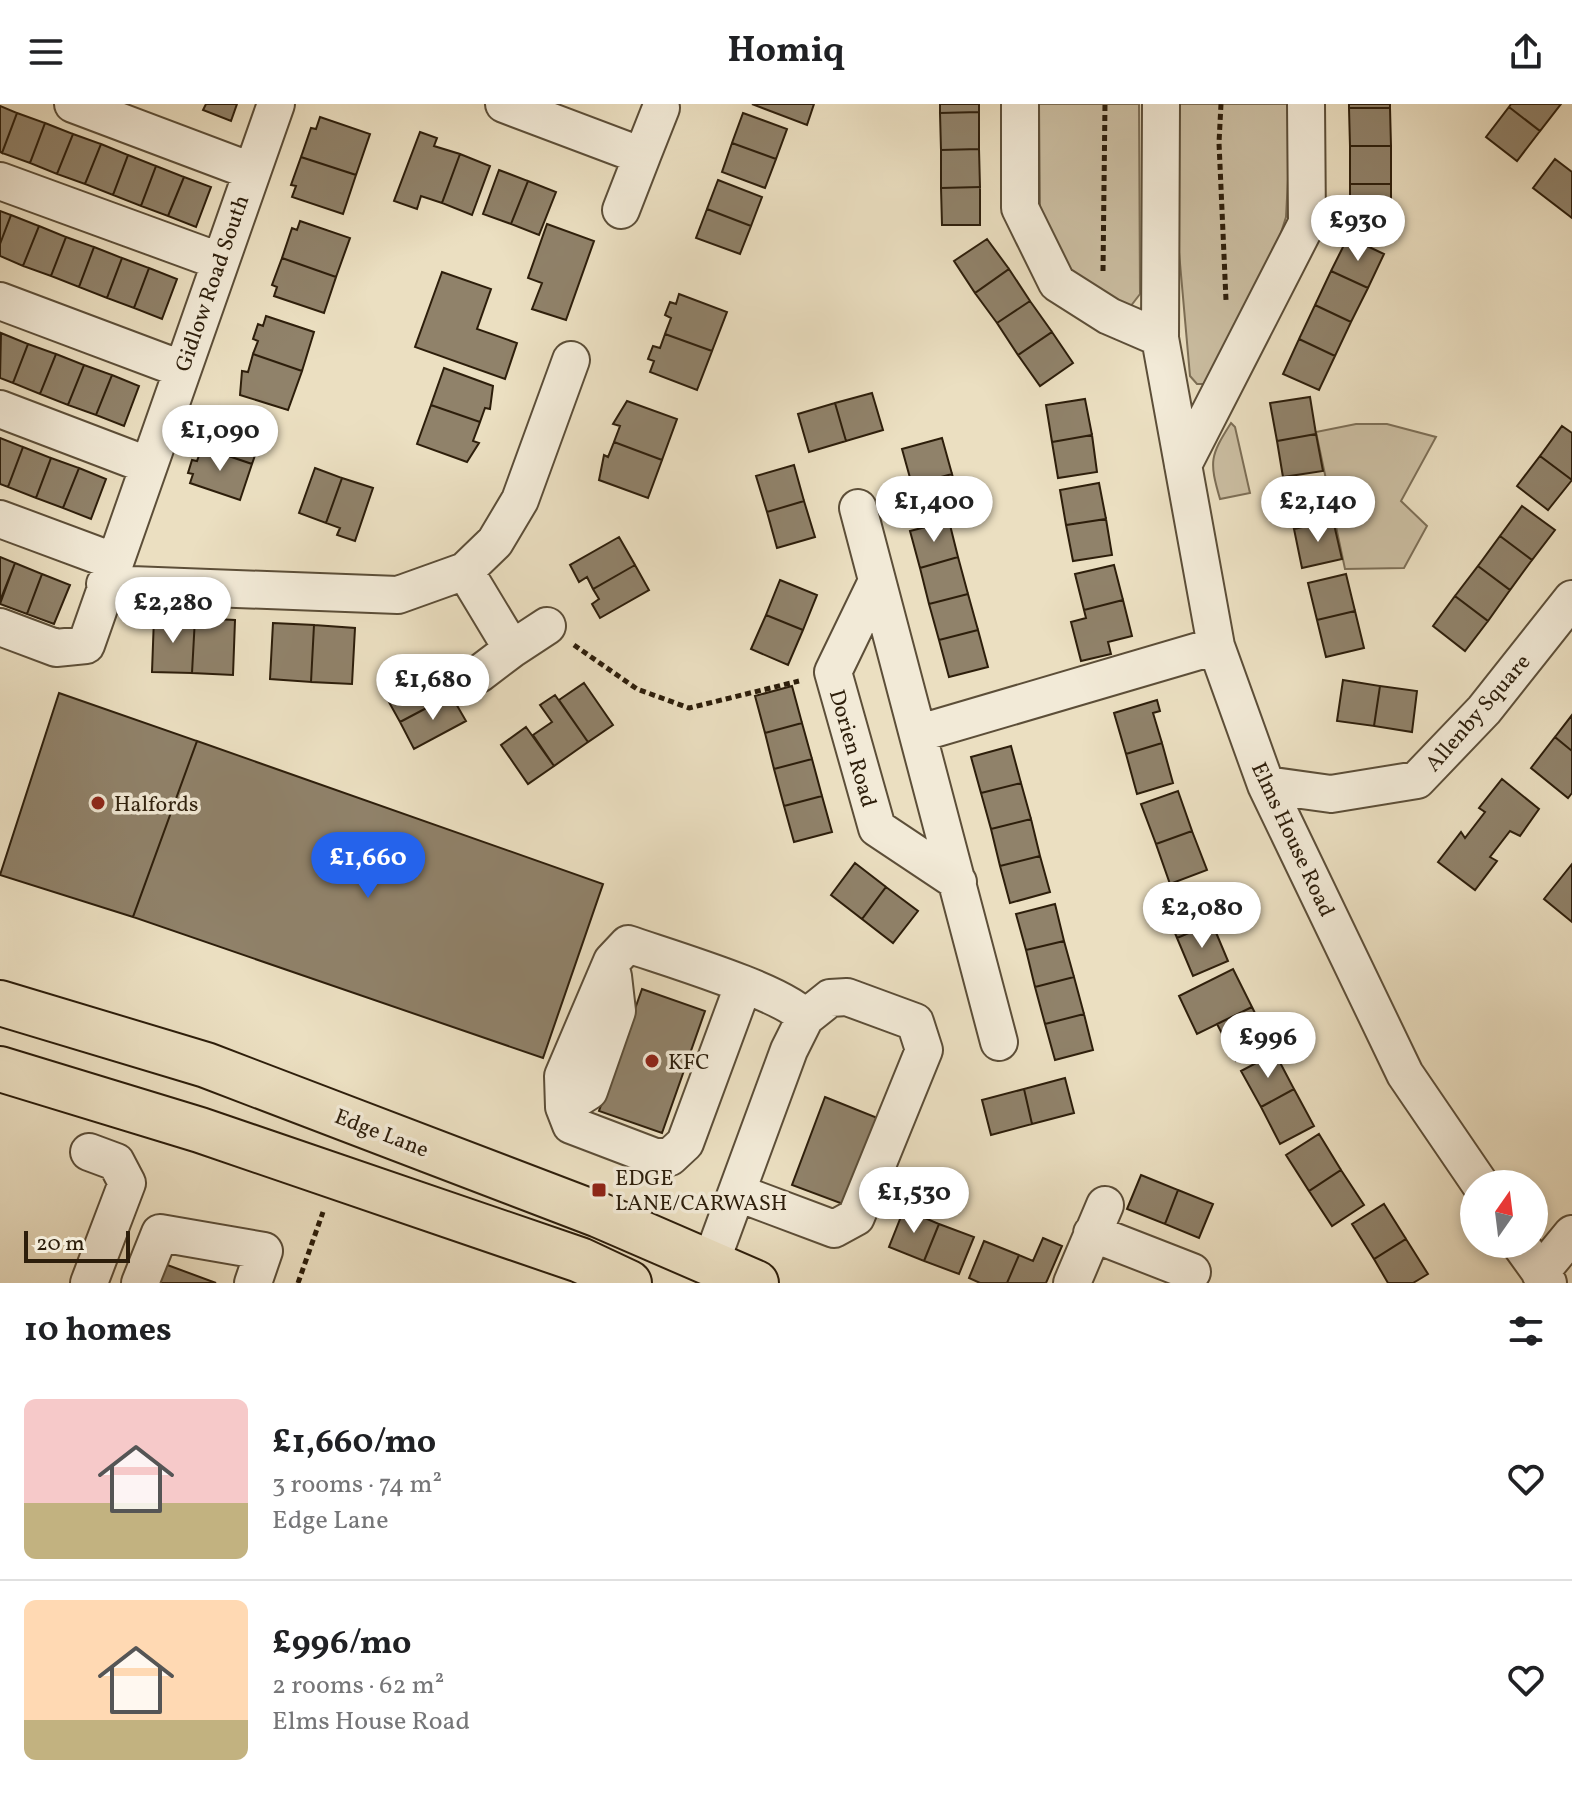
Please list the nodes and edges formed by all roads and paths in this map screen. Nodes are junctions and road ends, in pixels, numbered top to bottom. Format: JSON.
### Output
{"nodes":[{"id":1,"x":73,"y":104,"type":"edge"},
{"id":2,"x":276,"y":104,"type":"edge"},
{"id":3,"x":504,"y":104,"type":"edge"},
{"id":4,"x":1020,"y":104,"type":"edge"},
{"id":5,"x":1105,"y":104,"type":"edge"},
{"id":6,"x":1161,"y":104,"type":"edge"},
{"id":7,"x":1221,"y":104,"type":"edge"},
{"id":8,"x":1306,"y":104,"type":"edge"},
{"id":9,"x":661,"y":108,"type":"dead end"},
{"id":10,"x":642,"y":156,"type":"junction"},
{"id":11,"x":251,"y":171,"type":"junction"},
{"id":12,"x":0,"y":181,"type":"edge"},
{"id":13,"x":621,"y":210,"type":"dead end"},
{"id":14,"x":219,"y":261,"type":"junction"},
{"id":15,"x":0,"y":301,"type":"edge"},
{"id":16,"x":1102,"y":312,"type":"junction"},
{"id":17,"x":1160,"y":338,"type":"junction"},
{"id":18,"x":571,"y":360,"type":"dead end"},
{"id":19,"x":181,"y":369,"type":"junction"},
{"id":20,"x":1231,"y":373,"type":"junction"},
{"id":21,"x":0,"y":409,"type":"edge"},
{"id":22,"x":147,"y":465,"type":"junction"},
{"id":23,"x":1183,"y":465,"type":"junction"},
{"id":24,"x":858,"y":508,"type":"dead end"},
{"id":25,"x":0,"y":519,"type":"edge"},
{"id":26,"x":465,"y":571,"type":"junction"},
{"id":27,"x":109,"y":572,"type":"junction"},
{"id":28,"x":877,"y":581,"type":"junction"},
{"id":29,"x":1572,"y":599,"type":"edge"},
{"id":30,"x":547,"y":626,"type":"joint"},
{"id":31,"x":0,"y":627,"type":"edge"},
{"id":32,"x":1216,"y":646,"type":"junction"},
{"id":33,"x":512,"y":649,"type":"junction"},
{"id":34,"x":833,"y":672,"type":"junction"},
{"id":35,"x":479,"y":674,"type":"dead end"},
{"id":36,"x":920,"y":733,"type":"junction"},
{"id":37,"x":1266,"y":785,"type":"junction"},
{"id":38,"x":958,"y":882,"type":"junction"},
{"id":39,"x":743,"y":986,"type":"junction"},
{"id":40,"x":0,"y":1003,"type":"edge"},
{"id":41,"x":797,"y":1034,"type":"junction"},
{"id":42,"x":999,"y":1042,"type":"dead end"},
{"id":43,"x":0,"y":1069,"type":"edge"},
{"id":44,"x":54,"y":1084,"type":"junction"},
{"id":45,"x":0,"y":1093,"type":"edge"},
{"id":46,"x":89,"y":1152,"type":"dead end"},
{"id":47,"x":447,"y":1157,"type":"junction"},
{"id":48,"x":1470,"y":1170,"type":"edge"},
{"id":49,"x":336,"y":1176,"type":"junction"},
{"id":50,"x":738,"y":1193,"type":"junction"},
{"id":51,"x":1572,"y":1234,"type":"edge"},
{"id":52,"x":711,"y":1262,"type":"junction"},
{"id":53,"x":1536,"y":1267,"type":"edge"},
{"id":54,"x":575,"y":1271,"type":"edge"},
{"id":55,"x":1192,"y":1272,"type":"dead end"},
{"id":56,"x":89,"y":1283,"type":"edge"},
{"id":57,"x":140,"y":1283,"type":"edge"},
{"id":58,"x":253,"y":1283,"type":"edge"},
{"id":59,"x":298,"y":1283,"type":"edge"},
{"id":60,"x":629,"y":1283,"type":"edge"},
{"id":61,"x":756,"y":1283,"type":"edge"},
{"id":62,"x":1072,"y":1283,"type":"edge"}],
"edges":[{"from":1,"to":11,"type":"street"},
{"from":2,"to":11,"type":"street","name":"Gidlow Road South"},
{"from":3,"to":10,"type":"street"},
{"from":4,"to":16,"type":"street"},
{"from":5,"to":16,"type":"path"},
{"from":6,"to":17,"type":"street","name":"Elms House Road"},
{"from":7,"to":20,"type":"path"},
{"from":8,"to":20,"type":"street"},
{"from":9,"to":10,"type":"street"},
{"from":10,"to":13,"type":"street"},
{"from":11,"to":14,"type":"street","name":"Gidlow Road South"},
{"from":12,"to":14,"type":"street"},
{"from":14,"to":19,"type":"street","name":"Gidlow Road South"},
{"from":15,"to":19,"type":"street"},
{"from":16,"to":17,"type":"street"},
{"from":17,"to":23,"type":"street","name":"Elms House Road"},
{"from":18,"to":26,"type":"street"},
{"from":19,"to":22,"type":"street","name":"Gidlow Road South"},
{"from":20,"to":23,"type":"street"},
{"from":21,"to":22,"type":"street"},
{"from":22,"to":27,"type":"street","name":"Gidlow Road South"},
{"from":23,"to":32,"type":"street","name":"Elms House Road"},
{"from":24,"to":28,"type":"street"},
{"from":25,"to":27,"type":"street"},
{"from":26,"to":27,"type":"street"},
{"from":26,"to":33,"type":"street"},
{"from":27,"to":31,"type":"street","name":"Gidlow Road South"},
{"from":28,"to":34,"type":"street","name":"Dorien Road"},
{"from":28,"to":36,"type":"street"},
{"from":29,"to":37,"type":"street","name":"Allenby Square"},
{"from":30,"to":33,"type":"street"},
{"from":30,"to":34,"type":"path"},
{"from":32,"to":36,"type":"street"},
{"from":32,"to":37,"type":"street","name":"Elms House Road"},
{"from":33,"to":35,"type":"street"},
{"from":34,"to":38,"type":"street","name":"Dorien Road"},
{"from":36,"to":38,"type":"street"},
{"from":37,"to":48,"type":"street","name":"Elms House Road"},
{"from":38,"to":42,"type":"street"},
{"from":39,"to":39,"type":"street"},
{"from":39,"to":41,"type":"street"},
{"from":40,"to":47,"type":"highway","name":"Edge Lane"},
{"from":41,"to":50,"type":"street"},
{"from":41,"to":50,"type":"street"},
{"from":43,"to":44,"type":"highway"},
{"from":44,"to":45,"type":"street"},
{"from":44,"to":49,"type":"highway"},
{"from":46,"to":56,"type":"street"},
{"from":47,"to":52,"type":"highway","name":"Edge Lane"},
{"from":47,"to":54,"type":"highway"},
{"from":49,"to":54,"type":"highway"},
{"from":49,"to":59,"type":"path"},
{"from":50,"to":52,"type":"street"},
{"from":51,"to":53,"type":"street"},
{"from":52,"to":61,"type":"highway","name":"Edge Lane"},
{"from":54,"to":60,"type":"highway"},
{"from":55,"to":62,"type":"street"},
{"from":57,"to":58,"type":"street"}]}
